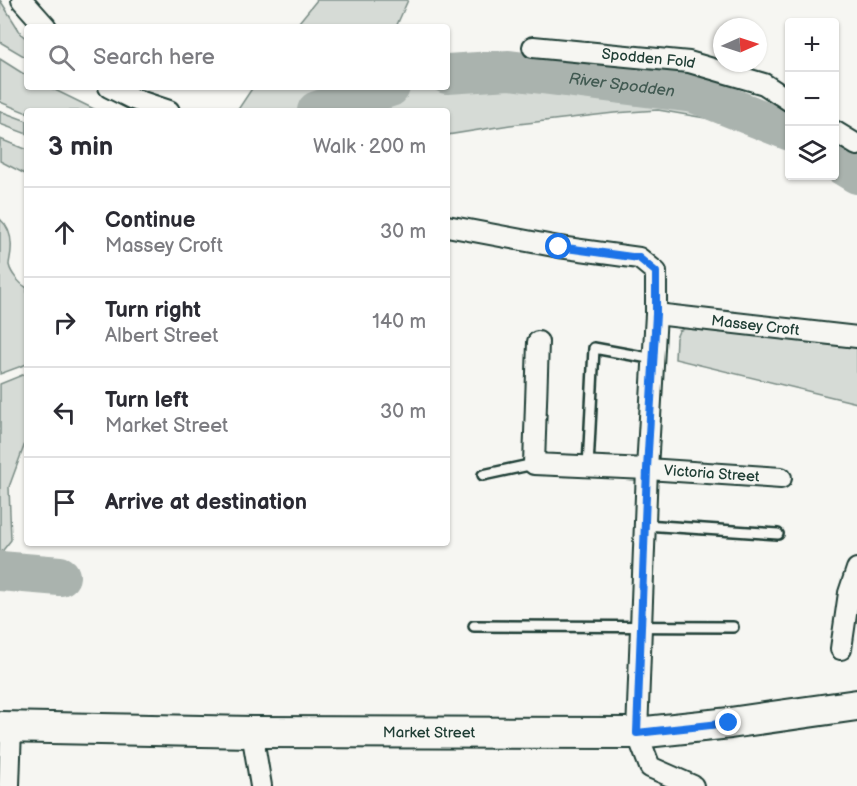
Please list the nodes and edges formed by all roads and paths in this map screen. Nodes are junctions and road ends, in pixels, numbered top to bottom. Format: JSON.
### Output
{"nodes":[{"id":1,"x":22,"y":0,"type":"edge"},
{"id":2,"x":43,"y":24,"type":"edge"},
{"id":3,"x":533,"y":47,"type":"dead end"},
{"id":4,"x":115,"y":90,"type":"edge"},
{"id":5,"x":785,"y":98,"type":"edge"},
{"id":6,"x":160,"y":108,"type":"edge"},
{"id":7,"x":839,"y":134,"type":"edge"},
{"id":8,"x":857,"y":145,"type":"edge"},
{"id":9,"x":450,"y":227,"type":"edge"},
{"id":10,"x":656,"y":314,"type":"junction"},
{"id":11,"x":857,"y":337,"type":"edge"},
{"id":12,"x":537,"y":342,"type":"dead end"},
{"id":13,"x":654,"y":359,"type":"junction"},
{"id":14,"x":534,"y":464,"type":"junction"},
{"id":15,"x":588,"y":467,"type":"junction"},
{"id":16,"x":647,"y":469,"type":"junction"},
{"id":17,"x":483,"y":475,"type":"dead end"},
{"id":18,"x":781,"y":478,"type":"dead end"},
{"id":19,"x":645,"y":525,"type":"junction"},
{"id":20,"x":778,"y":534,"type":"dead end"},
{"id":21,"x":857,"y":569,"type":"edge"},
{"id":22,"x":474,"y":626,"type":"dead end"},
{"id":23,"x":641,"y":626,"type":"junction"},
{"id":24,"x":733,"y":627,"type":"dead end"},
{"id":25,"x":841,"y":649,"type":"dead end"},
{"id":26,"x":857,"y":705,"type":"edge"},
{"id":27,"x":5,"y":728,"type":"edge"},
{"id":28,"x":252,"y":732,"type":"junction"},
{"id":29,"x":637,"y":733,"type":"junction"},
{"id":30,"x":9,"y":786,"type":"edge"},
{"id":31,"x":261,"y":786,"type":"edge"},
{"id":32,"x":693,"y":786,"type":"edge"}],
"edges":[{"from":1,"to":2,"type":"street"},
{"from":3,"to":5,"type":"street","name":"Spodden Fold"},
{"from":4,"to":6,"type":"street"},
{"from":7,"to":8,"type":"street"},
{"from":9,"to":10,"type":"street"},
{"from":10,"to":11,"type":"street","name":"Massey Croft"},
{"from":10,"to":13,"type":"street"},
{"from":12,"to":14,"type":"street"},
{"from":13,"to":15,"type":"lane"},
{"from":13,"to":16,"type":"street"},
{"from":14,"to":15,"type":"street","name":"Victoria Street"},
{"from":14,"to":17,"type":"lane"},
{"from":15,"to":16,"type":"street","name":"Victoria Street"},
{"from":16,"to":18,"type":"street","name":"Victoria Street"},
{"from":16,"to":19,"type":"street"},
{"from":19,"to":20,"type":"lane"},
{"from":19,"to":23,"type":"street"},
{"from":21,"to":25,"type":"street"},
{"from":22,"to":23,"type":"lane"},
{"from":23,"to":24,"type":"lane"},
{"from":23,"to":29,"type":"street"},
{"from":26,"to":29,"type":"main road","name":"Market Street"},
{"from":27,"to":28,"type":"main road","name":"Market Street"},
{"from":27,"to":30,"type":"street"},
{"from":28,"to":29,"type":"main road","name":"Market Street"},
{"from":28,"to":31,"type":"street"},
{"from":29,"to":32,"type":"street"}]}
